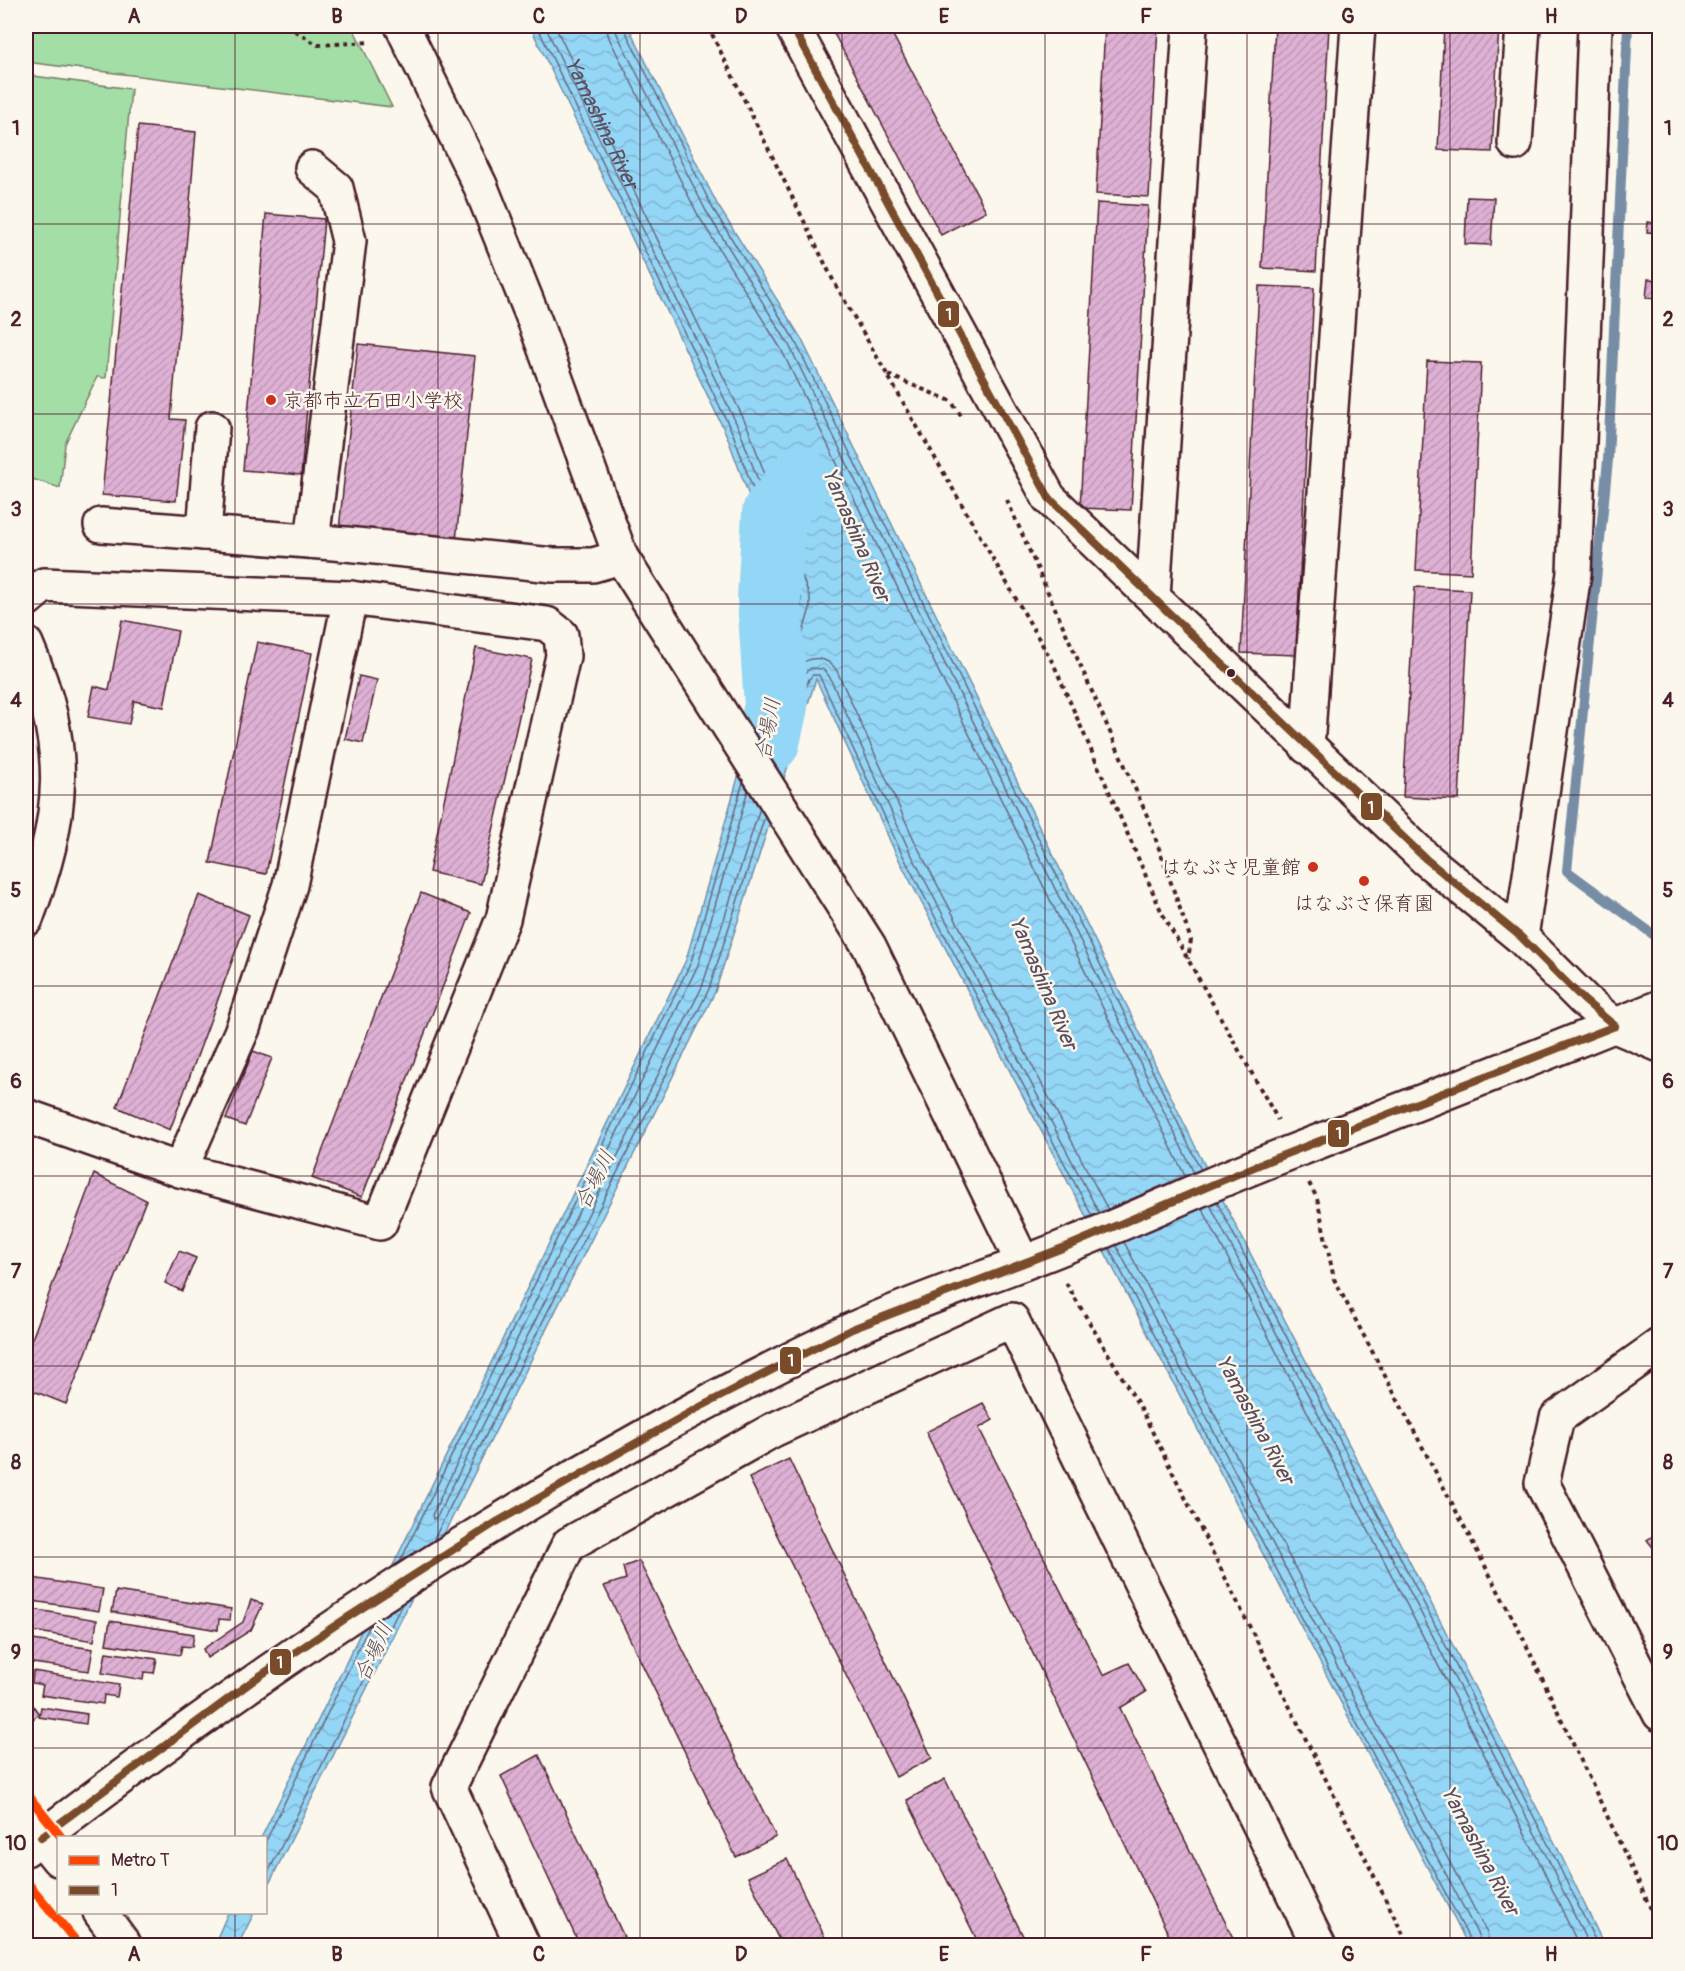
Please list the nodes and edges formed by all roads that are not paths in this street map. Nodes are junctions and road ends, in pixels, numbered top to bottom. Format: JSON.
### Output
{"nodes":[{"id":1,"x":792,"y":26,"type":"edge"},
{"id":2,"x":1190,"y":26,"type":"edge"},
{"id":3,"x":1358,"y":26,"type":"edge"},
{"id":4,"x":1523,"y":26,"type":"edge"},
{"id":5,"x":1595,"y":26,"type":"edge"},
{"id":6,"x":389,"y":34,"type":"edge"},
{"id":7,"x":1515,"y":143,"type":"dead end"},
{"id":8,"x":312,"y":168,"type":"dead end"},
{"id":9,"x":213,"y":428,"type":"dead end"},
{"id":10,"x":101,"y":525,"type":"dead end"},
{"id":11,"x":204,"y":533,"type":"junction"},
{"id":12,"x":312,"y":542,"type":"junction"},
{"id":13,"x":621,"y":557,"type":"junction"},
{"id":14,"x":1154,"y":596,"type":"junction"},
{"id":15,"x":350,"y":598,"type":"junction"},
{"id":16,"x":26,"y":600,"type":"edge"},
{"id":17,"x":26,"y":644,"type":"edge"},
{"id":18,"x":1307,"y":747,"type":"junction"},
{"id":19,"x":26,"y":919,"type":"edge"},
{"id":20,"x":1521,"y":937,"type":"junction"},
{"id":21,"x":1659,"y":1007,"type":"edge"},
{"id":22,"x":1615,"y":1026,"type":"junction"},
{"id":23,"x":1659,"y":1045,"type":"edge"},
{"id":24,"x":26,"y":1116,"type":"edge"},
{"id":25,"x":180,"y":1170,"type":"junction"},
{"id":26,"x":1048,"y":1254,"type":"junction"},
{"id":27,"x":1659,"y":1345,"type":"edge"},
{"id":28,"x":1659,"y":1713,"type":"edge"},
{"id":29,"x":38,"y":1841,"type":"edge"},
{"id":30,"x":101,"y":1914,"type":"edge"},
{"id":31,"x":125,"y":1946,"type":"edge"},
{"id":32,"x":523,"y":1946,"type":"edge"},
{"id":33,"x":1319,"y":1946,"type":"edge"}],
"edges":[{"from":1,"to":14,"type":"street"},
{"from":2,"to":14,"type":"street"},
{"from":3,"to":18,"type":"street"},
{"from":4,"to":7,"type":"street"},
{"from":5,"to":20,"type":"street"},
{"from":6,"to":13,"type":"street"},
{"from":8,"to":12,"type":"street"},
{"from":9,"to":11,"type":"street"},
{"from":10,"to":11,"type":"street"},
{"from":11,"to":12,"type":"street"},
{"from":12,"to":13,"type":"street"},
{"from":13,"to":26,"type":"street"},
{"from":14,"to":18,"type":"street"},
{"from":15,"to":16,"type":"street"},
{"from":15,"to":25,"type":"street"},
{"from":15,"to":25,"type":"street"},
{"from":17,"to":19,"type":"street"},
{"from":18,"to":20,"type":"street"},
{"from":20,"to":22,"type":"street"},
{"from":21,"to":22,"type":"street"},
{"from":22,"to":23,"type":"street"},
{"from":22,"to":26,"type":"street"},
{"from":24,"to":25,"type":"street"},
{"from":26,"to":29,"type":"street"},
{"from":27,"to":28,"type":"street"},
{"from":30,"to":31,"type":"street"},
{"from":32,"to":33,"type":"street"}]}
